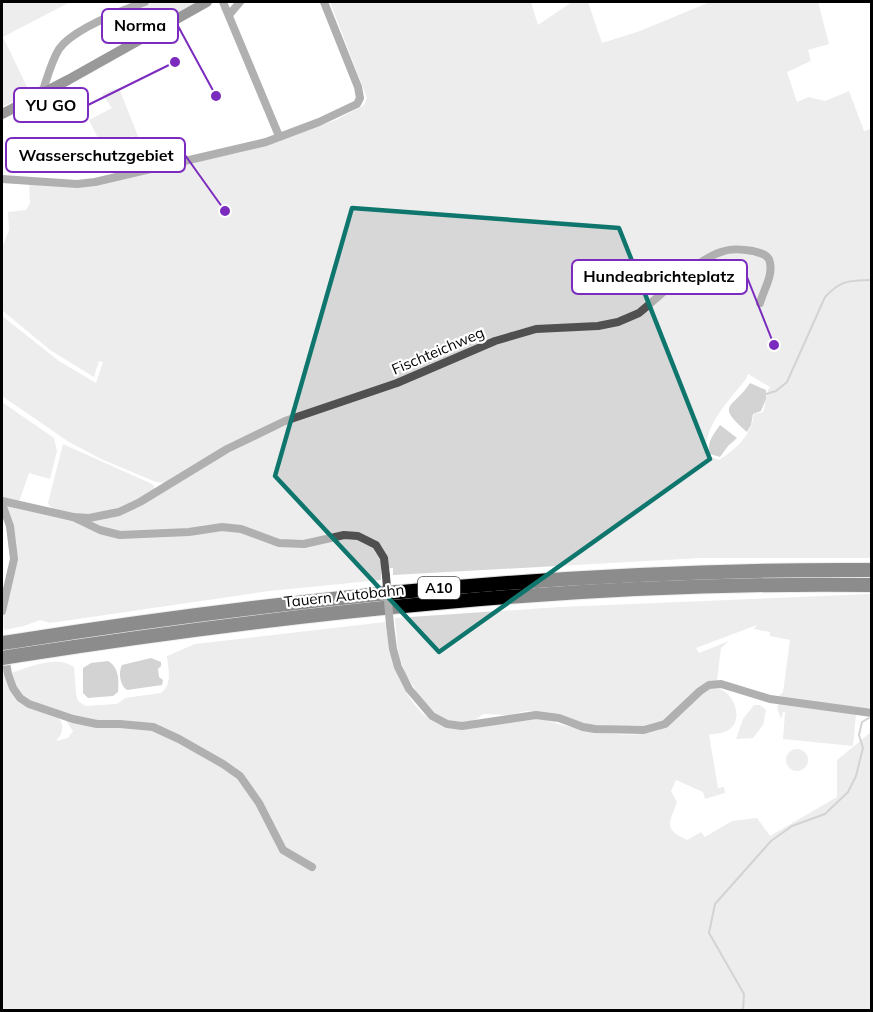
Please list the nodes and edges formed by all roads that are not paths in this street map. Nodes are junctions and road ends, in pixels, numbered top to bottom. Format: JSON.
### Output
{"nodes":[{"id":1,"x":146,"y":2,"type":"edge"},
{"id":2,"x":207,"y":2,"type":"edge"},
{"id":3,"x":223,"y":2,"type":"edge"},
{"id":4,"x":240,"y":2,"type":"edge"},
{"id":5,"x":324,"y":2,"type":"edge"},
{"id":6,"x":229,"y":15,"type":"junction"},
{"id":7,"x":42,"y":93,"type":"junction"},
{"id":8,"x":2,"y":114,"type":"edge"},
{"id":9,"x":279,"y":136,"type":"junction"},
{"id":10,"x":2,"y":179,"type":"edge"},
{"id":11,"x":760,"y":303,"type":"dead end"},
{"id":12,"x":2,"y":502,"type":"edge"},
{"id":13,"x":73,"y":517,"type":"junction"},
{"id":14,"x":872,"y":570,"type":"edge"},
{"id":15,"x":872,"y":585,"type":"edge"},
{"id":16,"x":2,"y":611,"type":"edge"},
{"id":17,"x":4,"y":641,"type":"edge"},
{"id":18,"x":8,"y":657,"type":"edge"},
{"id":19,"x":872,"y":713,"type":"edge"},
{"id":20,"x":312,"y":867,"type":"dead end"}],
"edges":[{"from":1,"to":7,"type":"street"},
{"from":2,"to":7,"type":"main road"},
{"from":3,"to":6,"type":"street"},
{"from":4,"to":6,"type":"street"},
{"from":5,"to":9,"type":"street"},
{"from":6,"to":9,"type":"street"},
{"from":7,"to":8,"type":"main road"},
{"from":9,"to":10,"type":"street"},
{"from":11,"to":13,"type":"street","name":"Fischteichweg"},
{"from":12,"to":13,"type":"street"},
{"from":12,"to":16,"type":"street"},
{"from":13,"to":19,"type":"street","bridge":true},
{"from":14,"to":17,"type":"highway","name":"Tauern Autobahn","number":"A10"},
{"from":15,"to":18,"type":"highway","name":"Tauern Autobahn","number":"A10"},
{"from":17,"to":20,"type":"street"}]}
